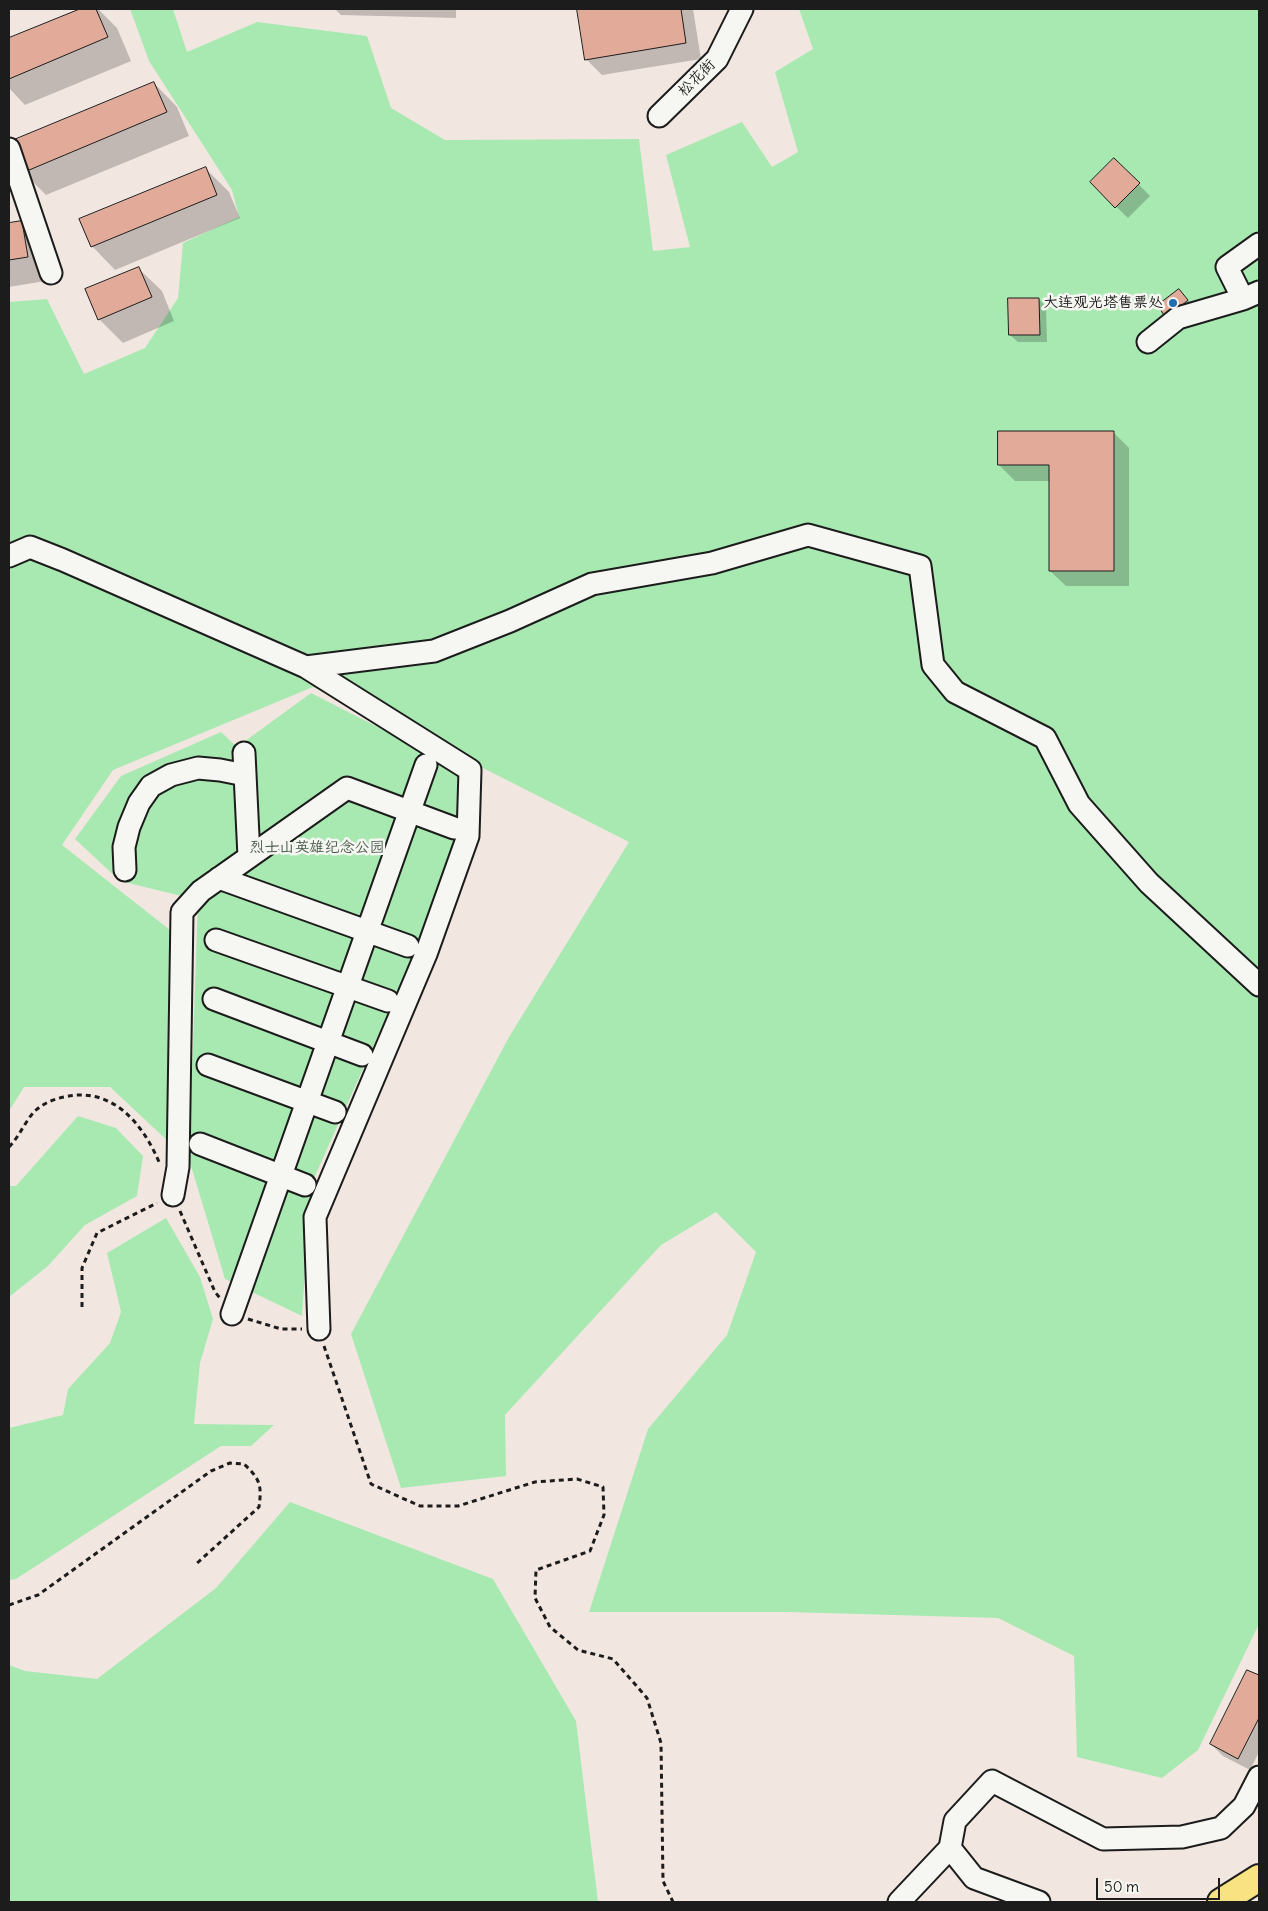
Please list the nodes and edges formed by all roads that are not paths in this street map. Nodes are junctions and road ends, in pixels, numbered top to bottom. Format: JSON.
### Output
{"nodes":[{"id":1,"x":742,"y":9,"type":"edge"},
{"id":2,"x":658,"y":116,"type":"dead end"},
{"id":3,"x":9,"y":149,"type":"edge"},
{"id":4,"x":1259,"y":244,"type":"edge"},
{"id":5,"x":51,"y":273,"type":"dead end"},
{"id":6,"x":1251,"y":295,"type":"edge"},
{"id":7,"x":1148,"y":342,"type":"dead end"},
{"id":8,"x":9,"y":556,"type":"edge"},
{"id":9,"x":306,"y":667,"type":"junction"},
{"id":10,"x":244,"y":753,"type":"dead end"},
{"id":11,"x":426,"y":765,"type":"dead end"},
{"id":12,"x":245,"y":776,"type":"junction"},
{"id":13,"x":409,"y":811,"type":"junction"},
{"id":14,"x":454,"y":828,"type":"dead end"},
{"id":15,"x":249,"y":857,"type":"junction"},
{"id":16,"x":125,"y":870,"type":"dead end"},
{"id":17,"x":219,"y":878,"type":"junction"},
{"id":18,"x":366,"y":931,"type":"junction"},
{"id":19,"x":216,"y":940,"type":"dead end"},
{"id":20,"x":408,"y":946,"type":"dead end"},
{"id":21,"x":1259,"y":985,"type":"edge"},
{"id":22,"x":347,"y":987,"type":"junction"},
{"id":23,"x":214,"y":999,"type":"dead end"},
{"id":24,"x":388,"y":1001,"type":"dead end"},
{"id":25,"x":327,"y":1042,"type":"junction"},
{"id":26,"x":362,"y":1055,"type":"dead end"},
{"id":27,"x":208,"y":1066,"type":"dead end"},
{"id":28,"x":306,"y":1102,"type":"junction"},
{"id":29,"x":335,"y":1112,"type":"dead end"},
{"id":30,"x":200,"y":1144,"type":"dead end"},
{"id":31,"x":280,"y":1175,"type":"junction"},
{"id":32,"x":306,"y":1185,"type":"dead end"},
{"id":33,"x":173,"y":1195,"type":"road end"},
{"id":34,"x":232,"y":1314,"type":"road end"},
{"id":35,"x":319,"y":1329,"type":"road end"},
{"id":36,"x":1259,"y":1777,"type":"edge"},
{"id":37,"x":950,"y":1848,"type":"junction"},
{"id":38,"x":1259,"y":1878,"type":"edge"},
{"id":39,"x":899,"y":1902,"type":"edge"},
{"id":40,"x":1038,"y":1902,"type":"edge"},
{"id":41,"x":1221,"y":1902,"type":"edge"}],
"edges":[{"from":1,"to":2,"type":"street","name":"松花街"},
{"from":3,"to":5,"type":"street"},
{"from":4,"to":6,"type":"street"},
{"from":6,"to":7,"type":"street"},
{"from":8,"to":9,"type":"street"},
{"from":9,"to":21,"type":"street"},
{"from":9,"to":35,"type":"street"},
{"from":10,"to":12,"type":"street"},
{"from":11,"to":13,"type":"street"},
{"from":12,"to":15,"type":"street"},
{"from":12,"to":16,"type":"street"},
{"from":13,"to":14,"type":"street"},
{"from":13,"to":15,"type":"street"},
{"from":13,"to":18,"type":"street"},
{"from":15,"to":17,"type":"street"},
{"from":17,"to":18,"type":"street"},
{"from":17,"to":33,"type":"street"},
{"from":18,"to":20,"type":"street"},
{"from":18,"to":22,"type":"street"},
{"from":19,"to":22,"type":"street"},
{"from":22,"to":24,"type":"street"},
{"from":22,"to":25,"type":"street"},
{"from":23,"to":25,"type":"street"},
{"from":25,"to":26,"type":"street"},
{"from":25,"to":28,"type":"street"},
{"from":27,"to":28,"type":"street"},
{"from":28,"to":29,"type":"street"},
{"from":28,"to":31,"type":"street"},
{"from":30,"to":31,"type":"street"},
{"from":31,"to":32,"type":"street"},
{"from":31,"to":34,"type":"street"},
{"from":36,"to":37,"type":"street"},
{"from":37,"to":39,"type":"street"},
{"from":37,"to":40,"type":"street"},
{"from":38,"to":41,"type":"main road"}]}
